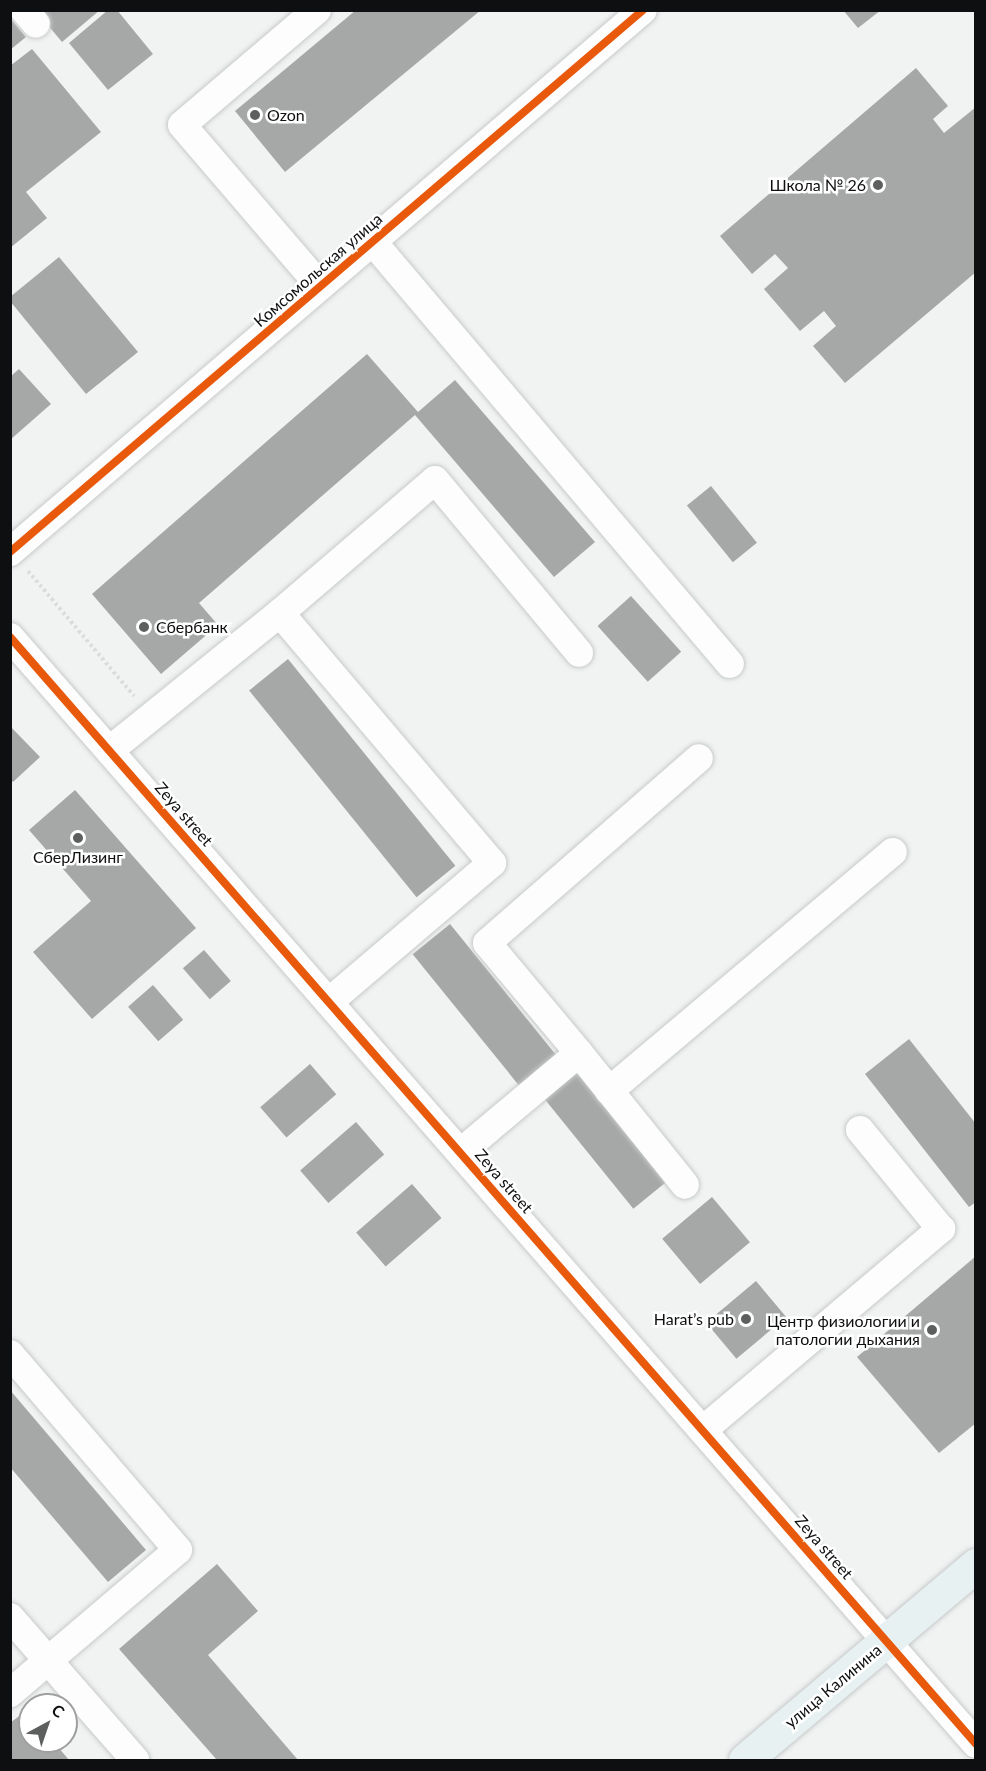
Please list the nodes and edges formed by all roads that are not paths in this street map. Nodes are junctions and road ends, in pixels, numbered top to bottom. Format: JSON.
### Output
{"nodes":[{"id":1,"x":317,"y":10,"type":"edge"},
{"id":2,"x":635,"y":13,"type":"edge"},
{"id":3,"x":372,"y":241,"type":"junction"},
{"id":4,"x":320,"y":286,"type":"junction"},
{"id":5,"x":11,"y":551,"type":"edge"},
{"id":6,"x":280,"y":613,"type":"junction"},
{"id":7,"x":10,"y":637,"type":"edge"},
{"id":8,"x":579,"y":653,"type":"dead end"},
{"id":9,"x":730,"y":664,"type":"dead end"},
{"id":10,"x":110,"y":750,"type":"junction"},
{"id":11,"x":699,"y":758,"type":"dead end"},
{"id":12,"x":893,"y":852,"type":"dead end"},
{"id":13,"x":330,"y":1001,"type":"junction"},
{"id":14,"x":579,"y":1053,"type":"junction"},
{"id":15,"x":609,"y":1091,"type":"junction"},
{"id":16,"x":860,"y":1130,"type":"dead end"},
{"id":17,"x":461,"y":1152,"type":"junction"},
{"id":18,"x":685,"y":1185,"type":"dead end"},
{"id":19,"x":10,"y":1354,"type":"edge"},
{"id":20,"x":703,"y":1430,"type":"junction"},
{"id":21,"x":975,"y":1565,"type":"edge"},
{"id":22,"x":10,"y":1617,"type":"edge"},
{"id":23,"x":887,"y":1640,"type":"junction"},
{"id":24,"x":48,"y":1661,"type":"junction"},
{"id":25,"x":10,"y":1693,"type":"edge"},
{"id":26,"x":975,"y":1744,"type":"edge"},
{"id":27,"x":135,"y":1761,"type":"edge"},
{"id":28,"x":745,"y":1761,"type":"edge"}],
"edges":[{"from":1,"to":4,"type":"street"},
{"from":2,"to":3,"type":"street","name":"Комсомольская улица"},
{"from":3,"to":4,"type":"street","name":"Комсомольская улица"},
{"from":3,"to":9,"type":"street"},
{"from":4,"to":5,"type":"street","name":"Комсомольская улица"},
{"from":6,"to":8,"type":"street"},
{"from":6,"to":10,"type":"street"},
{"from":6,"to":13,"type":"street"},
{"from":7,"to":10,"type":"street","name":"Zeya street"},
{"from":10,"to":13,"type":"street","name":"Zeya street"},
{"from":11,"to":14,"type":"street"},
{"from":12,"to":15,"type":"street"},
{"from":13,"to":17,"type":"street","name":"Zeya street"},
{"from":14,"to":15,"type":"street"},
{"from":14,"to":17,"type":"street"},
{"from":15,"to":18,"type":"street"},
{"from":16,"to":20,"type":"street"},
{"from":17,"to":20,"type":"street","name":"Zeya street"},
{"from":19,"to":24,"type":"street"},
{"from":20,"to":23,"type":"street","name":"Zeya street"},
{"from":21,"to":23,"type":"main road","name":"улица Калинина"},
{"from":22,"to":24,"type":"street"},
{"from":23,"to":26,"type":"street","name":"Zeya street"},
{"from":23,"to":28,"type":"main road","name":"улица Калинина"},
{"from":24,"to":25,"type":"street"},
{"from":24,"to":27,"type":"street"}]}
